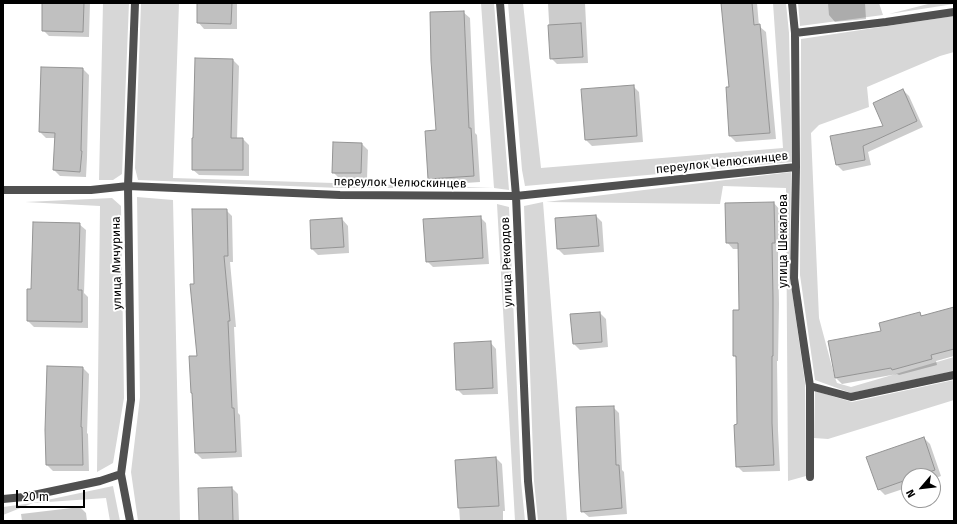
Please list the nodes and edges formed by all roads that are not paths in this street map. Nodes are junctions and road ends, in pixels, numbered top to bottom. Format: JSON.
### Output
{"nodes":[{"id":1,"x":135,"y":3,"type":"edge"},
{"id":2,"x":500,"y":3,"type":"edge"},
{"id":3,"x":792,"y":3,"type":"edge"},
{"id":4,"x":954,"y":12,"type":"edge"},
{"id":5,"x":795,"y":32,"type":"junction"},
{"id":6,"x":796,"y":167,"type":"junction"},
{"id":7,"x":128,"y":186,"type":"junction"},
{"id":8,"x":3,"y":190,"type":"edge"},
{"id":9,"x":516,"y":196,"type":"junction"},
{"id":10,"x":954,"y":375,"type":"edge"},
{"id":11,"x":810,"y":386,"type":"junction"},
{"id":12,"x":121,"y":474,"type":"junction"},
{"id":13,"x":810,"y":477,"type":"dead end"},
{"id":14,"x":3,"y":500,"type":"edge"},
{"id":15,"x":130,"y":521,"type":"edge"},
{"id":16,"x":532,"y":521,"type":"edge"}],
"edges":[{"from":1,"to":7,"type":"street","name":"улица Мичурина"},
{"from":2,"to":9,"type":"street","name":"улица Рекордов"},
{"from":3,"to":5,"type":"street","name":"улица Шекалова"},
{"from":4,"to":5,"type":"street"},
{"from":5,"to":6,"type":"street","name":"улица Шекалова"},
{"from":6,"to":9,"type":"street","name":"переулок Челюскинцев"},
{"from":6,"to":11,"type":"street","name":"улица Шекалова"},
{"from":7,"to":8,"type":"street","name":"переулок Челюскинцев"},
{"from":7,"to":9,"type":"street","name":"переулок Челюскинцев"},
{"from":7,"to":12,"type":"street","name":"улица Мичурина"},
{"from":9,"to":16,"type":"street","name":"улица Рекордов"},
{"from":10,"to":11,"type":"street"},
{"from":11,"to":13,"type":"street","name":"улица Шекалова"},
{"from":12,"to":14,"type":"street"},
{"from":12,"to":15,"type":"street","name":"улица Мичурина"}]}
